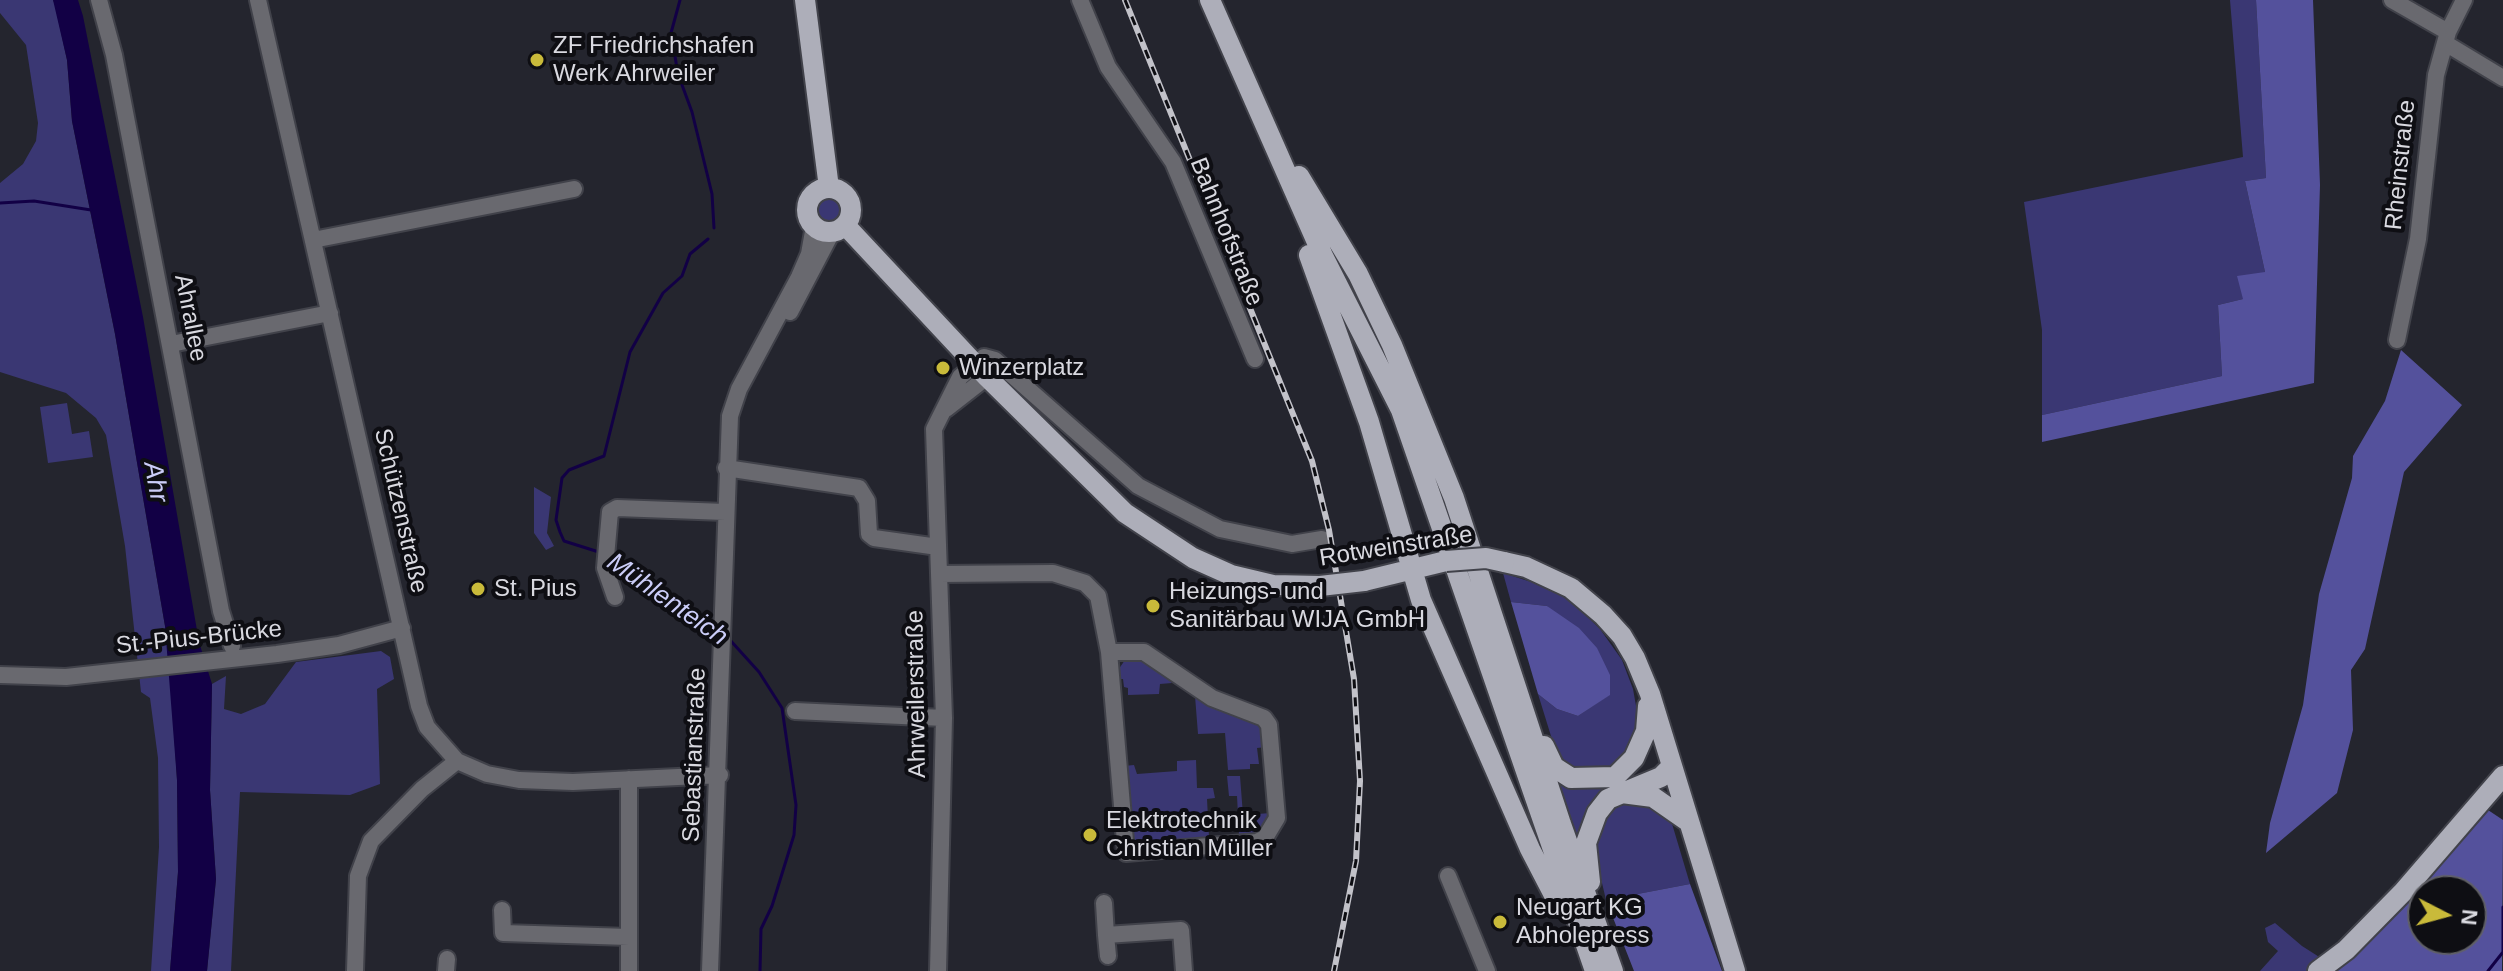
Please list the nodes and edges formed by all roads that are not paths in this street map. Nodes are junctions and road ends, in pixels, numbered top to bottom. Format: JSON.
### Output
{"nodes":[{"id":1,"x":99,"y":0,"type":"edge"},
{"id":2,"x":258,"y":0,"type":"edge"},
{"id":3,"x":805,"y":0,"type":"edge"},
{"id":4,"x":1080,"y":0,"type":"edge"},
{"id":5,"x":1210,"y":0,"type":"edge"},
{"id":6,"x":2392,"y":0,"type":"edge"},
{"id":7,"x":2464,"y":0,"type":"edge"},
{"id":8,"x":2446,"y":37,"type":"junction"},
{"id":9,"x":2503,"y":78,"type":"edge"},
{"id":10,"x":1254,"y":100,"type":"junction"},
{"id":11,"x":829,"y":188,"type":"junction"},
{"id":12,"x":574,"y":189,"type":"dead end"},
{"id":13,"x":830,"y":228,"type":"junction"},
{"id":14,"x":313,"y":240,"type":"junction"},
{"id":15,"x":330,"y":313,"type":"junction"},
{"id":16,"x":2397,"y":340,"type":"dead end"},
{"id":17,"x":171,"y":344,"type":"junction"},
{"id":18,"x":1255,"y":359,"type":"dead end"},
{"id":19,"x":981,"y":370,"type":"junction"},
{"id":20,"x":726,"y":468,"type":"junction"},
{"id":21,"x":725,"y":512,"type":"junction"},
{"id":22,"x":1322,"y":539,"type":"dead end"},
{"id":23,"x":938,"y":547,"type":"junction"},
{"id":24,"x":1410,"y":570,"type":"junction"},
{"id":25,"x":939,"y":574,"type":"junction"},
{"id":26,"x":615,"y":597,"type":"dead end"},
{"id":27,"x":402,"y":628,"type":"junction"},
{"id":28,"x":232,"y":646,"type":"dead end"},
{"id":29,"x":1109,"y":652,"type":"junction"},
{"id":30,"x":0,"y":675,"type":"edge"},
{"id":31,"x":1650,"y":694,"type":"junction"},
{"id":32,"x":1520,"y":698,"type":"junction"},
{"id":33,"x":795,"y":711,"type":"dead end"},
{"id":34,"x":944,"y":718,"type":"junction"},
{"id":35,"x":457,"y":761,"type":"junction"},
{"id":36,"x":1671,"y":767,"type":"junction"},
{"id":37,"x":720,"y":775,"type":"junction"},
{"id":38,"x":2503,"y":776,"type":"edge"},
{"id":39,"x":629,"y":779,"type":"junction"},
{"id":40,"x":1616,"y":785,"type":"junction"},
{"id":41,"x":1687,"y":821,"type":"junction"},
{"id":42,"x":1448,"y":876,"type":"dead end"},
{"id":43,"x":1104,"y":903,"type":"dead end"},
{"id":44,"x":502,"y":910,"type":"dead end"},
{"id":45,"x":1106,"y":935,"type":"junction"},
{"id":46,"x":629,"y":937,"type":"junction"},
{"id":47,"x":1601,"y":938,"type":"junction"},
{"id":48,"x":1108,"y":956,"type":"dead end"},
{"id":49,"x":355,"y":971,"type":"edge"},
{"id":50,"x":629,"y":971,"type":"edge"},
{"id":51,"x":710,"y":971,"type":"edge"},
{"id":52,"x":938,"y":971,"type":"edge"},
{"id":53,"x":1184,"y":971,"type":"edge"},
{"id":54,"x":1487,"y":971,"type":"edge"},
{"id":55,"x":1594,"y":971,"type":"edge"},
{"id":56,"x":1613,"y":971,"type":"edge"},
{"id":57,"x":1735,"y":971,"type":"edge"},
{"id":58,"x":2318,"y":971,"type":"edge"}],
"edges":[{"from":1,"to":17,"type":"street","name":"Ahrallee"},
{"from":2,"to":14,"type":"street","name":"Schützenstraße"},
{"from":3,"to":11,"type":"main road"},
{"from":4,"to":18,"type":"street","name":"Bahnhofstraße"},
{"from":5,"to":10,"type":"main road"},
{"from":6,"to":8,"type":"street"},
{"from":7,"to":8,"type":"street","name":"Rheinstraße"},
{"from":8,"to":9,"type":"street"},
{"from":8,"to":16,"type":"street","name":"Rheinstraße"},
{"from":10,"to":24,"type":"main road"},
{"from":10,"to":32,"type":"main road"},
{"from":10,"to":55,"type":"main road"},
{"from":11,"to":13,"type":"main road"},
{"from":11,"to":13,"type":"main road"},
{"from":12,"to":14,"type":"street"},
{"from":13,"to":19,"type":"main road","name":"Rotweinstraße"},
{"from":13,"to":20,"type":"street","name":"Sebastianstraße"},
{"from":14,"to":15,"type":"street","name":"Schützenstraße"},
{"from":15,"to":17,"type":"street"},
{"from":15,"to":27,"type":"street","name":"Schützenstraße"},
{"from":17,"to":28,"type":"street","name":"Ahrallee"},
{"from":19,"to":22,"type":"street","name":"Rotweinstraße"},
{"from":19,"to":23,"type":"street","name":"Ahrweilerstraße"},
{"from":19,"to":24,"type":"main road","name":"Rotweinstraße","bridge":true},
{"from":20,"to":21,"type":"street","name":"Sebastianstraße"},
{"from":20,"to":23,"type":"street"},
{"from":21,"to":26,"type":"street"},
{"from":21,"to":37,"type":"street","name":"Sebastianstraße"},
{"from":23,"to":25,"type":"street","name":"Ahrweilerstraße"},
{"from":24,"to":31,"type":"main road","name":"Rotweinstraße","bridge":true},
{"from":24,"to":55,"type":"main road"},
{"from":25,"to":29,"type":"street"},
{"from":25,"to":34,"type":"street","name":"Ahrweilerstraße"},
{"from":27,"to":30,"type":"street","name":"St.-Pius-Brücke"},
{"from":27,"to":35,"type":"street","name":"Schützenstraße"},
{"from":29,"to":29,"type":"street"},
{"from":31,"to":36,"type":"main road","name":"Rotweinstraße"},
{"from":31,"to":40,"type":"main road"},
{"from":32,"to":40,"type":"main road"},
{"from":32,"to":47,"type":"main road"},
{"from":33,"to":34,"type":"street"},
{"from":34,"to":52,"type":"street","name":"Ahrweilerstraße"},
{"from":35,"to":39,"type":"street","name":"Schützenstraße"},
{"from":35,"to":49,"type":"street"},
{"from":36,"to":40,"type":"main road"},
{"from":36,"to":41,"type":"main road","name":"Rotweinstraße"},
{"from":37,"to":39,"type":"street","name":"Schützenstraße"},
{"from":37,"to":51,"type":"street","name":"Sebastianstraße"},
{"from":38,"to":58,"type":"main road"},
{"from":39,"to":46,"type":"street"},
{"from":40,"to":41,"type":"main road"},
{"from":40,"to":47,"type":"main road"},
{"from":41,"to":57,"type":"main road","name":"Rotweinstraße"},
{"from":42,"to":54,"type":"street"},
{"from":43,"to":45,"type":"street"},
{"from":44,"to":46,"type":"street"},
{"from":45,"to":48,"type":"street"},
{"from":45,"to":53,"type":"street"},
{"from":46,"to":50,"type":"street"},
{"from":47,"to":56,"type":"main road"}]}
